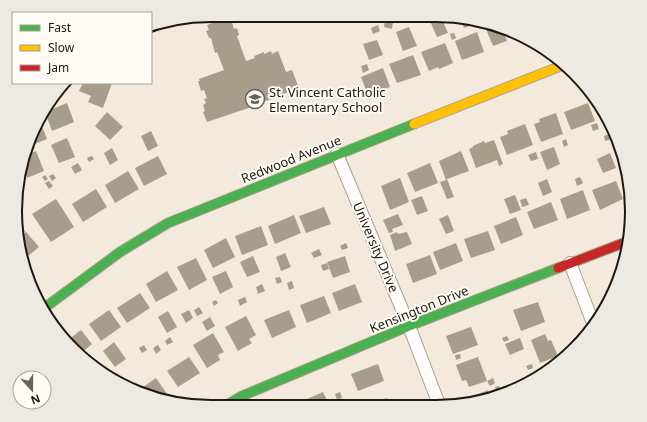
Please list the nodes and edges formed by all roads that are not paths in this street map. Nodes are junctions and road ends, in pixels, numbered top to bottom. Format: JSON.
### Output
{"nodes":[{"id":1,"x":558,"y":67,"type":"edge"},
{"id":2,"x":337,"y":154,"type":"junction"},
{"id":3,"x":622,"y":244,"type":"edge"},
{"id":4,"x":570,"y":263,"type":"junction"},
{"id":5,"x":47,"y":306,"type":"edge"},
{"id":6,"x":591,"y":319,"type":"edge"},
{"id":7,"x":409,"y":326,"type":"junction"},
{"id":8,"x":235,"y":400,"type":"edge"},
{"id":9,"x":437,"y":400,"type":"edge"}],
"edges":[{"from":1,"to":2,"type":"street","name":"Redwood Avenue"},
{"from":2,"to":5,"type":"street","name":"Redwood Avenue"},
{"from":2,"to":7,"type":"street","name":"University Drive"},
{"from":3,"to":4,"type":"street","name":"Kensington Drive"},
{"from":4,"to":6,"type":"street"},
{"from":4,"to":7,"type":"street","name":"Kensington Drive"},
{"from":7,"to":8,"type":"street","name":"Kensington Drive"},
{"from":7,"to":9,"type":"street","name":"University Drive"}]}
